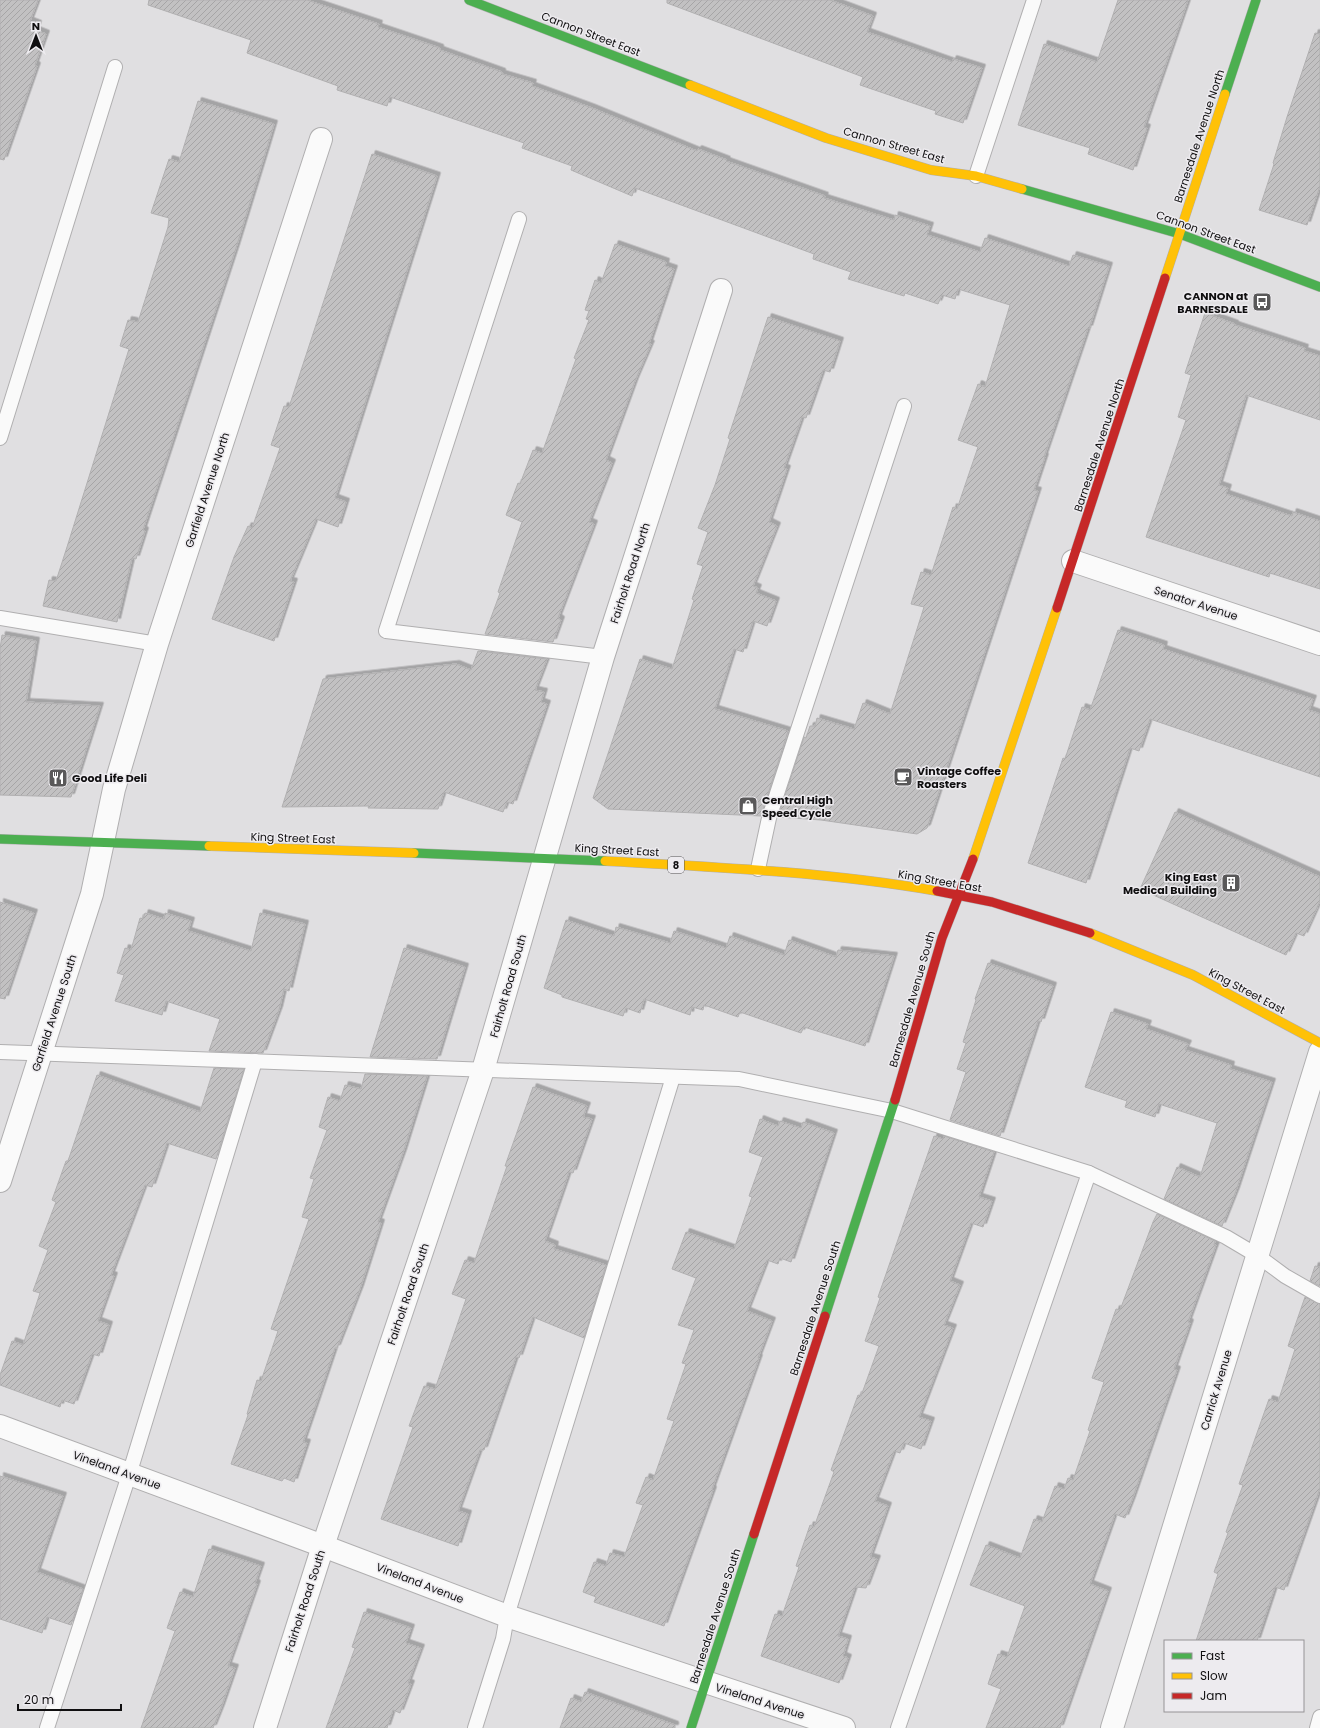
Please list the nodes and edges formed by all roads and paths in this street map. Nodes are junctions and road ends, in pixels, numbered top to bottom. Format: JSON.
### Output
{"nodes":[{"id":1,"x":469,"y":0,"type":"edge"},
{"id":2,"x":1034,"y":0,"type":"edge"},
{"id":3,"x":1256,"y":0,"type":"edge"},
{"id":4,"x":115,"y":67,"type":"dead end"},
{"id":5,"x":321,"y":139,"type":"dead end"},
{"id":6,"x":976,"y":176,"type":"junction"},
{"id":7,"x":519,"y":219,"type":"dead end"},
{"id":8,"x":1180,"y":234,"type":"junction"},
{"id":9,"x":1320,"y":287,"type":"edge"},
{"id":10,"x":721,"y":290,"type":"dead end"},
{"id":11,"x":904,"y":406,"type":"dead end"},
{"id":12,"x":0,"y":438,"type":"edge"},
{"id":13,"x":1073,"y":561,"type":"junction"},
{"id":14,"x":0,"y":618,"type":"edge"},
{"id":15,"x":157,"y":644,"type":"junction"},
{"id":16,"x":1320,"y":644,"type":"edge"},
{"id":17,"x":603,"y":657,"type":"junction"},
{"id":18,"x":0,"y":839,"type":"edge"},
{"id":19,"x":102,"y":844,"type":"junction"},
{"id":20,"x":544,"y":858,"type":"junction"},
{"id":21,"x":758,"y":869,"type":"junction"},
{"id":22,"x":958,"y":894,"type":"junction"},
{"id":23,"x":1320,"y":1043,"type":"edge"},
{"id":24,"x":0,"y":1052,"type":"edge"},
{"id":25,"x":1320,"y":1052,"type":"edge"},
{"id":26,"x":41,"y":1053,"type":"junction"},
{"id":27,"x":255,"y":1061,"type":"junction"},
{"id":28,"x":484,"y":1070,"type":"junction"},
{"id":29,"x":674,"y":1077,"type":"junction"},
{"id":30,"x":892,"y":1111,"type":"junction"},
{"id":31,"x":1089,"y":1173,"type":"junction"},
{"id":32,"x":0,"y":1181,"type":"edge"},
{"id":33,"x":1258,"y":1256,"type":"junction"},
{"id":34,"x":1320,"y":1296,"type":"edge"},
{"id":35,"x":0,"y":1426,"type":"edge"},
{"id":36,"x":129,"y":1475,"type":"junction"},
{"id":37,"x":323,"y":1546,"type":"junction"},
{"id":38,"x":507,"y":1616,"type":"junction"},
{"id":39,"x":706,"y":1683,"type":"junction"},
{"id":40,"x":1320,"y":1717,"type":"edge"},
{"id":41,"x":47,"y":1728,"type":"edge"},
{"id":42,"x":265,"y":1728,"type":"edge"},
{"id":43,"x":474,"y":1728,"type":"edge"},
{"id":44,"x":691,"y":1728,"type":"edge"},
{"id":45,"x":844,"y":1728,"type":"edge"},
{"id":46,"x":898,"y":1728,"type":"edge"},
{"id":47,"x":1112,"y":1728,"type":"edge"},
{"id":48,"x":1317,"y":1728,"type":"edge"}],
"edges":[{"from":1,"to":6,"type":"main road","name":"Cannon Street East"},
{"from":2,"to":6,"type":"lane"},
{"from":3,"to":8,"type":"main road","name":"Barnesdale Avenue North"},
{"from":4,"to":12,"type":"lane"},
{"from":5,"to":15,"type":"street","name":"Garfield Avenue North"},
{"from":6,"to":8,"type":"main road","name":"Cannon Street East"},
{"from":7,"to":17,"type":"lane"},
{"from":8,"to":9,"type":"main road","name":"Cannon Street East"},
{"from":8,"to":13,"type":"main road","name":"Barnesdale Avenue North"},
{"from":10,"to":17,"type":"street","name":"Fairholt Road North"},
{"from":11,"to":21,"type":"lane"},
{"from":13,"to":16,"type":"street","name":"Senator Avenue"},
{"from":13,"to":22,"type":"main road","name":"Barnesdale Avenue North"},
{"from":14,"to":15,"type":"lane"},
{"from":15,"to":19,"type":"street","name":"Garfield Avenue North"},
{"from":17,"to":20,"type":"street","name":"Fairholt Road North"},
{"from":18,"to":19,"type":"main road","name":"King Street East","number":"8"},
{"from":19,"to":20,"type":"main road","name":"King Street East","number":"8"},
{"from":19,"to":26,"type":"street","name":"Garfield Avenue South"},
{"from":20,"to":21,"type":"main road","name":"King Street East","number":"8"},
{"from":20,"to":28,"type":"street","name":"Fairholt Road South"},
{"from":21,"to":22,"type":"main road","name":"King Street East","number":"8"},
{"from":22,"to":23,"type":"main road","name":"King Street East","number":"8"},
{"from":22,"to":30,"type":"main road","name":"Barnesdale Avenue South"},
{"from":24,"to":26,"type":"lane"},
{"from":25,"to":33,"type":"street","name":"Carrick Avenue"},
{"from":26,"to":27,"type":"lane"},
{"from":26,"to":32,"type":"street","name":"Garfield Avenue South"},
{"from":27,"to":28,"type":"lane"},
{"from":27,"to":36,"type":"lane"},
{"from":28,"to":29,"type":"lane"},
{"from":28,"to":37,"type":"street","name":"Fairholt Road South"},
{"from":29,"to":30,"type":"lane"},
{"from":29,"to":38,"type":"lane"},
{"from":30,"to":31,"type":"lane"},
{"from":30,"to":39,"type":"main road","name":"Barnesdale Avenue South"},
{"from":31,"to":33,"type":"lane"},
{"from":31,"to":46,"type":"lane"},
{"from":33,"to":34,"type":"lane"},
{"from":33,"to":47,"type":"street","name":"Carrick Avenue"},
{"from":35,"to":36,"type":"street","name":"Vineland Avenue"},
{"from":36,"to":37,"type":"street","name":"Vineland Avenue"},
{"from":36,"to":41,"type":"lane"},
{"from":37,"to":38,"type":"street","name":"Vineland Avenue"},
{"from":37,"to":42,"type":"street","name":"Fairholt Road South"},
{"from":38,"to":39,"type":"street","name":"Vineland Avenue"},
{"from":38,"to":43,"type":"lane"},
{"from":39,"to":44,"type":"main road","name":"Barnesdale Avenue South"},
{"from":39,"to":45,"type":"street","name":"Vineland Avenue"},
{"from":40,"to":48,"type":"lane"}]}
